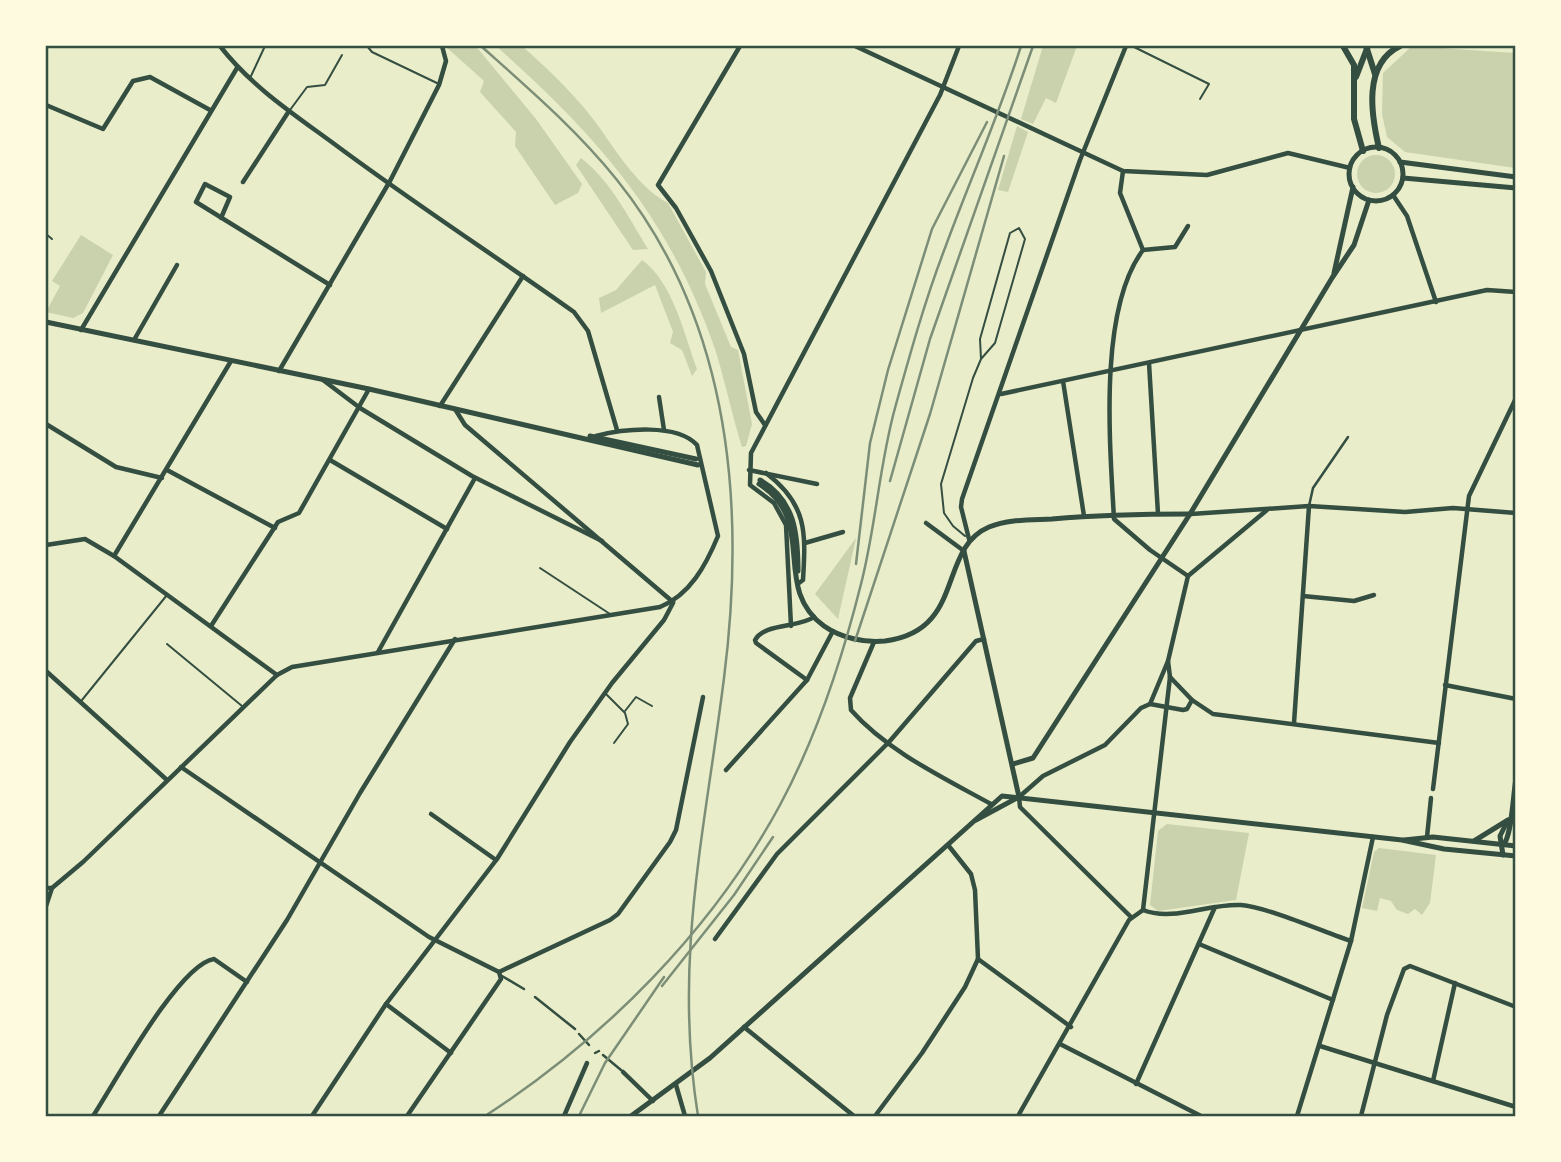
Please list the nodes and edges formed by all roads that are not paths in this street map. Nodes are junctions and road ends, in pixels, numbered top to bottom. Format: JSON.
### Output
{"nodes":[{"id":1,"x":220,"y":46,"type":"edge"},
{"id":2,"x":265,"y":46,"type":"edge"},
{"id":3,"x":367,"y":46,"type":"edge"},
{"id":4,"x":442,"y":46,"type":"edge"},
{"id":5,"x":740,"y":46,"type":"edge"},
{"id":6,"x":855,"y":46,"type":"edge"},
{"id":7,"x":959,"y":46,"type":"edge"},
{"id":8,"x":1126,"y":46,"type":"edge"},
{"id":9,"x":1132,"y":46,"type":"edge"},
{"id":10,"x":1343,"y":46,"type":"edge"},
{"id":11,"x":1367,"y":46,"type":"edge"},
{"id":12,"x":1400,"y":46,"type":"edge"},
{"id":13,"x":342,"y":55,"type":"dead end"},
{"id":14,"x":237,"y":68,"type":"junction"},
{"id":15,"x":1375,"y":74,"type":"junction"},
{"id":16,"x":1356,"y":79,"type":"junction"},
{"id":17,"x":249,"y":80,"type":"junction"},
{"id":18,"x":439,"y":85,"type":"junction"},
{"id":19,"x":942,"y":88,"type":"junction"},
{"id":20,"x":1200,"y":99,"type":"dead end"},
{"id":21,"x":46,"y":105,"type":"edge"},
{"id":22,"x":210,"y":110,"type":"junction"},
{"id":23,"x":289,"y":111,"type":"junction"},
{"id":24,"x":1379,"y":148,"type":"junction"},
{"id":25,"x":1363,"y":151,"type":"junction"},
{"id":26,"x":1083,"y":152,"type":"junction"},
{"id":27,"x":1400,"y":162,"type":"junction"},
{"id":28,"x":1350,"y":168,"type":"junction"},
{"id":29,"x":1123,"y":171,"type":"junction"},
{"id":30,"x":1516,"y":177,"type":"edge"},
{"id":31,"x":1403,"y":178,"type":"junction"},
{"id":32,"x":243,"y":182,"type":"dead end"},
{"id":33,"x":388,"y":184,"type":"junction"},
{"id":34,"x":1353,"y":187,"type":"junction"},
{"id":35,"x":1516,"y":188,"type":"edge"},
{"id":36,"x":1393,"y":195,"type":"junction"},
{"id":37,"x":1369,"y":200,"type":"junction"},
{"id":38,"x":221,"y":218,"type":"junction"},
{"id":39,"x":1188,"y":226,"type":"dead end"},
{"id":40,"x":46,"y":234,"type":"edge"},
{"id":41,"x":52,"y":239,"type":"dead end"},
{"id":42,"x":1143,"y":250,"type":"junction"},
{"id":43,"x":177,"y":265,"type":"dead end"},
{"id":44,"x":523,"y":276,"type":"junction"},
{"id":45,"x":1332,"y":278,"type":"junction"},
{"id":46,"x":330,"y":285,"type":"junction"},
{"id":47,"x":1516,"y":292,"type":"edge"},
{"id":48,"x":1436,"y":302,"type":"junction"},
{"id":49,"x":46,"y":322,"type":"edge"},
{"id":50,"x":1304,"y":328,"type":"junction"},
{"id":51,"x":81,"y":330,"type":"junction"},
{"id":52,"x":134,"y":341,"type":"junction"},
{"id":53,"x":981,"y":359,"type":"junction"},
{"id":54,"x":232,"y":361,"type":"junction"},
{"id":55,"x":1149,"y":363,"type":"junction"},
{"id":56,"x":279,"y":371,"type":"junction"},
{"id":57,"x":1111,"y":371,"type":"junction"},
{"id":58,"x":323,"y":380,"type":"junction"},
{"id":59,"x":1063,"y":381,"type":"junction"},
{"id":60,"x":369,"y":389,"type":"junction"},
{"id":61,"x":1001,"y":394,"type":"junction"},
{"id":62,"x":659,"y":397,"type":"dead end"},
{"id":63,"x":1516,"y":398,"type":"edge"},
{"id":64,"x":440,"y":406,"type":"junction"},
{"id":65,"x":360,"y":408,"type":"junction"},
{"id":66,"x":455,"y":409,"type":"junction"},
{"id":67,"x":46,"y":424,"type":"edge"},
{"id":68,"x":765,"y":425,"type":"junction"},
{"id":69,"x":617,"y":430,"type":"junction"},
{"id":70,"x":664,"y":430,"type":"junction"},
{"id":71,"x":573,"y":434,"type":"junction"},
{"id":72,"x":595,"y":436,"type":"junction"},
{"id":73,"x":1348,"y":437,"type":"dead end"},
{"id":74,"x":330,"y":460,"type":"junction"},
{"id":75,"x":167,"y":470,"type":"junction"},
{"id":76,"x":749,"y":470,"type":"junction"},
{"id":77,"x":766,"y":474,"type":"junction"},
{"id":78,"x":162,"y":478,"type":"junction"},
{"id":79,"x":475,"y":478,"type":"junction"},
{"id":80,"x":817,"y":484,"type":"dead end"},
{"id":81,"x":1309,"y":506,"type":"junction"},
{"id":82,"x":1466,"y":509,"type":"junction"},
{"id":83,"x":1268,"y":510,"type":"junction"},
{"id":84,"x":1516,"y":513,"type":"edge"},
{"id":85,"x":1158,"y":514,"type":"junction"},
{"id":86,"x":1190,"y":514,"type":"junction"},
{"id":87,"x":1114,"y":515,"type":"junction"},
{"id":88,"x":1084,"y":516,"type":"junction"},
{"id":89,"x":926,"y":523,"type":"dead end"},
{"id":90,"x":275,"y":528,"type":"junction"},
{"id":91,"x":447,"y":529,"type":"junction"},
{"id":92,"x":843,"y":532,"type":"dead end"},
{"id":93,"x":969,"y":538,"type":"junction"},
{"id":94,"x":601,"y":541,"type":"junction"},
{"id":95,"x":805,"y":542,"type":"junction"},
{"id":96,"x":46,"y":545,"type":"edge"},
{"id":97,"x":964,"y":551,"type":"junction"},
{"id":98,"x":114,"y":556,"type":"junction"},
{"id":99,"x":1161,"y":558,"type":"junction"},
{"id":100,"x":540,"y":568,"type":"dead end"},
{"id":101,"x":955,"y":575,"type":"junction"},
{"id":102,"x":1188,"y":576,"type":"junction"},
{"id":103,"x":972,"y":580,"type":"junction"},
{"id":104,"x":799,"y":583,"type":"junction"},
{"id":105,"x":167,"y":595,"type":"junction"},
{"id":106,"x":1374,"y":595,"type":"dead end"},
{"id":107,"x":1303,"y":596,"type":"junction"},
{"id":108,"x":803,"y":598,"type":"junction"},
{"id":109,"x":673,"y":602,"type":"junction"},
{"id":110,"x":611,"y":614,"type":"junction"},
{"id":111,"x":814,"y":617,"type":"junction"},
{"id":112,"x":211,"y":626,"type":"junction"},
{"id":113,"x":790,"y":626,"type":"junction"},
{"id":114,"x":833,"y":631,"type":"junction"},
{"id":115,"x":455,"y":639,"type":"junction"},
{"id":116,"x":984,"y":639,"type":"junction"},
{"id":117,"x":874,"y":642,"type":"junction"},
{"id":118,"x":167,"y":644,"type":"dead end"},
{"id":119,"x":377,"y":653,"type":"junction"},
{"id":120,"x":1168,"y":661,"type":"junction"},
{"id":121,"x":46,"y":671,"type":"edge"},
{"id":122,"x":277,"y":675,"type":"junction"},
{"id":123,"x":1170,"y":677,"type":"junction"},
{"id":124,"x":807,"y":680,"type":"junction"},
{"id":125,"x":1445,"y":685,"type":"junction"},
{"id":126,"x":605,"y":694,"type":"junction"},
{"id":127,"x":703,"y":697,"type":"dead end"},
{"id":128,"x":1516,"y":699,"type":"edge"},
{"id":129,"x":1192,"y":700,"type":"junction"},
{"id":130,"x":80,"y":702,"type":"junction"},
{"id":131,"x":1150,"y":704,"type":"junction"},
{"id":132,"x":652,"y":706,"type":"dead end"},
{"id":133,"x":243,"y":707,"type":"junction"},
{"id":134,"x":1167,"y":707,"type":"junction"},
{"id":135,"x":624,"y":711,"type":"junction"},
{"id":136,"x":1294,"y":723,"type":"junction"},
{"id":137,"x":889,"y":742,"type":"junction"},
{"id":138,"x":614,"y":743,"type":"dead end"},
{"id":139,"x":1439,"y":743,"type":"junction"},
{"id":140,"x":1013,"y":764,"type":"junction"},
{"id":141,"x":181,"y":767,"type":"junction"},
{"id":142,"x":726,"y":770,"type":"dead end"},
{"id":143,"x":1516,"y":779,"type":"edge"},
{"id":144,"x":167,"y":780,"type":"junction"},
{"id":145,"x":1433,"y":789,"type":"dead end"},
{"id":146,"x":1019,"y":797,"type":"junction"},
{"id":147,"x":1432,"y":798,"type":"dead end"},
{"id":148,"x":991,"y":804,"type":"junction"},
{"id":149,"x":1156,"y":813,"type":"junction"},
{"id":150,"x":430,"y":814,"type":"dead end"},
{"id":151,"x":1508,"y":820,"type":"junction"},
{"id":152,"x":974,"y":821,"type":"junction"},
{"id":153,"x":1373,"y":837,"type":"junction"},
{"id":154,"x":1427,"y":837,"type":"junction"},
{"id":155,"x":1402,"y":840,"type":"junction"},
{"id":156,"x":1474,"y":841,"type":"junction"},
{"id":157,"x":1504,"y":844,"type":"junction"},
{"id":158,"x":948,"y":845,"type":"junction"},
{"id":159,"x":1516,"y":846,"type":"edge"},
{"id":160,"x":1482,"y":853,"type":"junction"},
{"id":161,"x":1503,"y":855,"type":"junction"},
{"id":162,"x":1516,"y":856,"type":"edge"},
{"id":163,"x":496,"y":860,"type":"junction"},
{"id":164,"x":321,"y":861,"type":"junction"},
{"id":165,"x":49,"y":888,"type":"edge"},
{"id":166,"x":46,"y":906,"type":"edge"},
{"id":167,"x":1216,"y":906,"type":"junction"},
{"id":168,"x":1143,"y":910,"type":"junction"},
{"id":169,"x":1131,"y":916,"type":"junction"},
{"id":170,"x":434,"y":939,"type":"junction"},
{"id":171,"x":715,"y":939,"type":"dead end"},
{"id":172,"x":1351,"y":941,"type":"junction"},
{"id":173,"x":1199,"y":943,"type":"junction"},
{"id":174,"x":978,"y":960,"type":"junction"},
{"id":175,"x":501,"y":974,"type":"junction"},
{"id":176,"x":247,"y":982,"type":"junction"},
{"id":177,"x":1455,"y":984,"type":"junction"},
{"id":178,"x":524,"y":989,"type":"dead end"},
{"id":179,"x":535,"y":997,"type":"dead end"},
{"id":180,"x":1333,"y":1000,"type":"junction"},
{"id":181,"x":386,"y":1004,"type":"junction"},
{"id":182,"x":1516,"y":1007,"type":"edge"},
{"id":183,"x":744,"y":1027,"type":"junction"},
{"id":184,"x":1071,"y":1027,"type":"junction"},
{"id":185,"x":575,"y":1029,"type":"dead end"},
{"id":186,"x":579,"y":1034,"type":"dead end"},
{"id":187,"x":1060,"y":1044,"type":"junction"},
{"id":188,"x":589,"y":1045,"type":"dead end"},
{"id":189,"x":1320,"y":1046,"type":"junction"},
{"id":190,"x":451,"y":1053,"type":"junction"},
{"id":191,"x":603,"y":1055,"type":"dead end"},
{"id":192,"x":587,"y":1063,"type":"dead end"},
{"id":193,"x":1374,"y":1063,"type":"junction"},
{"id":194,"x":622,"y":1071,"type":"joint"},
{"id":195,"x":1433,"y":1081,"type":"junction"},
{"id":196,"x":1136,"y":1084,"type":"junction"},
{"id":197,"x":676,"y":1085,"type":"junction"},
{"id":198,"x":653,"y":1102,"type":"junction"},
{"id":199,"x":1516,"y":1107,"type":"edge"},
{"id":200,"x":93,"y":1116,"type":"edge"},
{"id":201,"x":159,"y":1116,"type":"edge"},
{"id":202,"x":312,"y":1116,"type":"edge"},
{"id":203,"x":407,"y":1116,"type":"edge"},
{"id":204,"x":564,"y":1116,"type":"edge"},
{"id":205,"x":631,"y":1116,"type":"edge"},
{"id":206,"x":685,"y":1116,"type":"edge"},
{"id":207,"x":854,"y":1116,"type":"edge"},
{"id":208,"x":875,"y":1116,"type":"edge"},
{"id":209,"x":1018,"y":1116,"type":"edge"},
{"id":210,"x":1201,"y":1116,"type":"edge"},
{"id":211,"x":1297,"y":1116,"type":"edge"},
{"id":212,"x":1361,"y":1116,"type":"edge"}],
"edges":[{"from":1,"to":14,"type":"street"},
{"from":2,"to":17,"type":"lane"},
{"from":3,"to":18,"type":"lane"},
{"from":4,"to":18,"type":"street"},
{"from":5,"to":68,"type":"street"},
{"from":6,"to":19,"type":"street"},
{"from":7,"to":19,"type":"street"},
{"from":8,"to":26,"type":"street"},
{"from":9,"to":20,"type":"lane"},
{"from":10,"to":16,"type":"main road"},
{"from":11,"to":15,"type":"main road"},
{"from":11,"to":16,"type":"main road"},
{"from":12,"to":15,"type":"main road"},
{"from":13,"to":23,"type":"lane"},
{"from":14,"to":17,"type":"street"},
{"from":14,"to":22,"type":"street"},
{"from":15,"to":24,"type":"main road"},
{"from":16,"to":25,"type":"main road"},
{"from":17,"to":23,"type":"street"},
{"from":18,"to":33,"type":"street"},
{"from":19,"to":26,"type":"street"},
{"from":19,"to":68,"type":"street"},
{"from":21,"to":22,"type":"street"},
{"from":22,"to":51,"type":"street"},
{"from":23,"to":32,"type":"street"},
{"from":23,"to":33,"type":"street"},
{"from":24,"to":25,"type":"main road"},
{"from":24,"to":27,"type":"main road"},
{"from":25,"to":28,"type":"main road"},
{"from":26,"to":29,"type":"street"},
{"from":26,"to":61,"type":"street"},
{"from":27,"to":30,"type":"main road"},
{"from":27,"to":31,"type":"main road"},
{"from":28,"to":29,"type":"street"},
{"from":28,"to":34,"type":"main road"},
{"from":29,"to":42,"type":"street"},
{"from":31,"to":35,"type":"main road"},
{"from":31,"to":36,"type":"main road"},
{"from":33,"to":44,"type":"street"},
{"from":33,"to":46,"type":"street"},
{"from":34,"to":37,"type":"main road"},
{"from":34,"to":45,"type":"main road"},
{"from":36,"to":37,"type":"main road"},
{"from":36,"to":48,"type":"street"},
{"from":37,"to":45,"type":"main road"},
{"from":38,"to":38,"type":"street"},
{"from":38,"to":46,"type":"street"},
{"from":39,"to":42,"type":"street"},
{"from":40,"to":41,"type":"lane"},
{"from":42,"to":57,"type":"street"},
{"from":43,"to":52,"type":"street"},
{"from":44,"to":64,"type":"street"},
{"from":44,"to":69,"type":"street"},
{"from":45,"to":50,"type":"main road"},
{"from":46,"to":56,"type":"street"},
{"from":47,"to":48,"type":"street"},
{"from":48,"to":50,"type":"street"},
{"from":49,"to":51,"type":"main road"},
{"from":50,"to":55,"type":"street"},
{"from":50,"to":86,"type":"main road"},
{"from":51,"to":52,"type":"main road"},
{"from":52,"to":54,"type":"main road"},
{"from":53,"to":53,"type":"lane"},
{"from":53,"to":93,"type":"lane"},
{"from":54,"to":56,"type":"main road"},
{"from":54,"to":75,"type":"street"},
{"from":55,"to":57,"type":"street"},
{"from":55,"to":85,"type":"street"},
{"from":56,"to":58,"type":"main road"},
{"from":57,"to":59,"type":"street"},
{"from":57,"to":87,"type":"street"},
{"from":58,"to":60,"type":"main road"},
{"from":58,"to":65,"type":"street"},
{"from":59,"to":61,"type":"street"},
{"from":59,"to":88,"type":"street"},
{"from":60,"to":64,"type":"main road"},
{"from":60,"to":65,"type":"street"},
{"from":61,"to":93,"type":"street"},
{"from":62,"to":70,"type":"street"},
{"from":63,"to":82,"type":"street"},
{"from":64,"to":66,"type":"main road"},
{"from":65,"to":74,"type":"street"},
{"from":65,"to":79,"type":"street"},
{"from":66,"to":71,"type":"main road"},
{"from":66,"to":94,"type":"street"},
{"from":67,"to":78,"type":"street"},
{"from":68,"to":76,"type":"street"},
{"from":69,"to":70,"type":"street"},
{"from":69,"to":72,"type":"street"},
{"from":70,"to":109,"type":"street"},
{"from":71,"to":72,"type":"main road"},
{"from":71,"to":72,"type":"main road"},
{"from":73,"to":81,"type":"street"},
{"from":74,"to":90,"type":"street"},
{"from":74,"to":91,"type":"street"},
{"from":75,"to":78,"type":"street"},
{"from":75,"to":90,"type":"street"},
{"from":76,"to":77,"type":"street"},
{"from":76,"to":113,"type":"street"},
{"from":77,"to":80,"type":"street"},
{"from":77,"to":95,"type":"street"},
{"from":78,"to":98,"type":"street"},
{"from":79,"to":91,"type":"street"},
{"from":79,"to":94,"type":"street"},
{"from":81,"to":82,"type":"street"},
{"from":81,"to":83,"type":"street"},
{"from":81,"to":107,"type":"street"},
{"from":82,"to":84,"type":"street"},
{"from":82,"to":125,"type":"street"},
{"from":83,"to":86,"type":"street"},
{"from":83,"to":102,"type":"street"},
{"from":85,"to":86,"type":"main road"},
{"from":85,"to":87,"type":"main road"},
{"from":86,"to":99,"type":"main road"},
{"from":87,"to":88,"type":"main road"},
{"from":87,"to":99,"type":"street"},
{"from":88,"to":93,"type":"main road"},
{"from":89,"to":97,"type":"street"},
{"from":90,"to":112,"type":"street"},
{"from":91,"to":119,"type":"street"},
{"from":92,"to":95,"type":"street"},
{"from":93,"to":97,"type":"main road"},
{"from":94,"to":109,"type":"street"},
{"from":95,"to":104,"type":"street"},
{"from":96,"to":98,"type":"street"},
{"from":97,"to":101,"type":"main road"},
{"from":97,"to":103,"type":"main road"},
{"from":98,"to":105,"type":"street"},
{"from":99,"to":102,"type":"street"},
{"from":99,"to":140,"type":"main road"},
{"from":100,"to":110,"type":"lane"},
{"from":101,"to":103,"type":"main road"},
{"from":101,"to":117,"type":"main road"},
{"from":102,"to":120,"type":"street"},
{"from":103,"to":116,"type":"main road"},
{"from":104,"to":108,"type":"main road"},
{"from":104,"to":108,"type":"main road"},
{"from":105,"to":112,"type":"street"},
{"from":105,"to":130,"type":"lane"},
{"from":106,"to":107,"type":"street"},
{"from":107,"to":136,"type":"street"},
{"from":108,"to":111,"type":"main road"},
{"from":109,"to":110,"type":"street"},
{"from":109,"to":126,"type":"street"},
{"from":110,"to":115,"type":"street"},
{"from":111,"to":113,"type":"street"},
{"from":111,"to":114,"type":"main road"},
{"from":112,"to":122,"type":"street"},
{"from":113,"to":124,"type":"street"},
{"from":114,"to":117,"type":"main road"},
{"from":114,"to":124,"type":"street"},
{"from":115,"to":119,"type":"street"},
{"from":115,"to":164,"type":"street"},
{"from":116,"to":137,"type":"street"},
{"from":116,"to":140,"type":"main road"},
{"from":117,"to":137,"type":"street"},
{"from":118,"to":133,"type":"lane"},
{"from":119,"to":122,"type":"street"},
{"from":120,"to":123,"type":"street"},
{"from":120,"to":131,"type":"street"},
{"from":121,"to":130,"type":"street"},
{"from":122,"to":133,"type":"street"},
{"from":123,"to":129,"type":"street"},
{"from":123,"to":134,"type":"street"},
{"from":124,"to":142,"type":"street"},
{"from":125,"to":128,"type":"street"},
{"from":125,"to":139,"type":"street"},
{"from":126,"to":135,"type":"lane"},
{"from":126,"to":163,"type":"street"},
{"from":127,"to":175,"type":"street"},
{"from":129,"to":134,"type":"street"},
{"from":129,"to":136,"type":"street"},
{"from":130,"to":144,"type":"street"},
{"from":131,"to":134,"type":"street"},
{"from":131,"to":146,"type":"street"},
{"from":132,"to":135,"type":"lane"},
{"from":133,"to":141,"type":"street"},
{"from":134,"to":149,"type":"street"},
{"from":135,"to":138,"type":"lane"},
{"from":136,"to":139,"type":"street"},
{"from":137,"to":148,"type":"street"},
{"from":137,"to":171,"type":"street"},
{"from":139,"to":145,"type":"street"},
{"from":140,"to":146,"type":"main road"},
{"from":141,"to":144,"type":"street"},
{"from":141,"to":164,"type":"street"},
{"from":143,"to":151,"type":"main road"},
{"from":144,"to":165,"type":"street"},
{"from":146,"to":148,"type":"main road"},
{"from":146,"to":149,"type":"main road"},
{"from":146,"to":152,"type":"main road"},
{"from":146,"to":169,"type":"street"},
{"from":147,"to":154,"type":"street"},
{"from":148,"to":152,"type":"main road"},
{"from":149,"to":153,"type":"main road"},
{"from":149,"to":168,"type":"street"},
{"from":150,"to":163,"type":"street"},
{"from":151,"to":156,"type":"main road"},
{"from":151,"to":157,"type":"main road"},
{"from":152,"to":158,"type":"main road"},
{"from":153,"to":155,"type":"main road"},
{"from":153,"to":172,"type":"street"},
{"from":154,"to":155,"type":"main road"},
{"from":154,"to":156,"type":"main road"},
{"from":155,"to":160,"type":"main road"},
{"from":156,"to":157,"type":"main road"},
{"from":157,"to":159,"type":"main road"},
{"from":157,"to":160,"type":"main road"},
{"from":157,"to":161,"type":"main road"},
{"from":158,"to":174,"type":"street"},
{"from":158,"to":183,"type":"main road"},
{"from":160,"to":161,"type":"main road"},
{"from":161,"to":162,"type":"main road"},
{"from":163,"to":170,"type":"street"},
{"from":164,"to":170,"type":"street"},
{"from":164,"to":176,"type":"street"},
{"from":165,"to":166,"type":"street"},
{"from":167,"to":168,"type":"street"},
{"from":167,"to":172,"type":"street"},
{"from":167,"to":173,"type":"street"},
{"from":168,"to":169,"type":"street"},
{"from":169,"to":184,"type":"street"},
{"from":170,"to":175,"type":"street"},
{"from":170,"to":181,"type":"street"},
{"from":172,"to":180,"type":"street"},
{"from":173,"to":180,"type":"street"},
{"from":173,"to":196,"type":"street"},
{"from":174,"to":184,"type":"street"},
{"from":174,"to":208,"type":"street"},
{"from":175,"to":178,"type":"street"},
{"from":175,"to":190,"type":"street"},
{"from":176,"to":200,"type":"street"},
{"from":176,"to":201,"type":"street"},
{"from":177,"to":182,"type":"street"},
{"from":177,"to":193,"type":"street"},
{"from":177,"to":195,"type":"street"},
{"from":179,"to":185,"type":"street"},
{"from":180,"to":189,"type":"street"},
{"from":181,"to":190,"type":"street"},
{"from":181,"to":202,"type":"street"},
{"from":183,"to":197,"type":"main road"},
{"from":183,"to":207,"type":"street"},
{"from":184,"to":187,"type":"street"},
{"from":186,"to":188,"type":"street"},
{"from":187,"to":196,"type":"street"},
{"from":187,"to":209,"type":"street"},
{"from":189,"to":193,"type":"street"},
{"from":189,"to":211,"type":"street"},
{"from":190,"to":203,"type":"street"},
{"from":191,"to":194,"type":"street"},
{"from":192,"to":204,"type":"street"},
{"from":193,"to":195,"type":"street"},
{"from":193,"to":212,"type":"street"},
{"from":194,"to":198,"type":"street"},
{"from":195,"to":199,"type":"street"},
{"from":196,"to":210,"type":"street"},
{"from":197,"to":198,"type":"main road"},
{"from":197,"to":206,"type":"street"},
{"from":198,"to":205,"type":"main road"}]}
